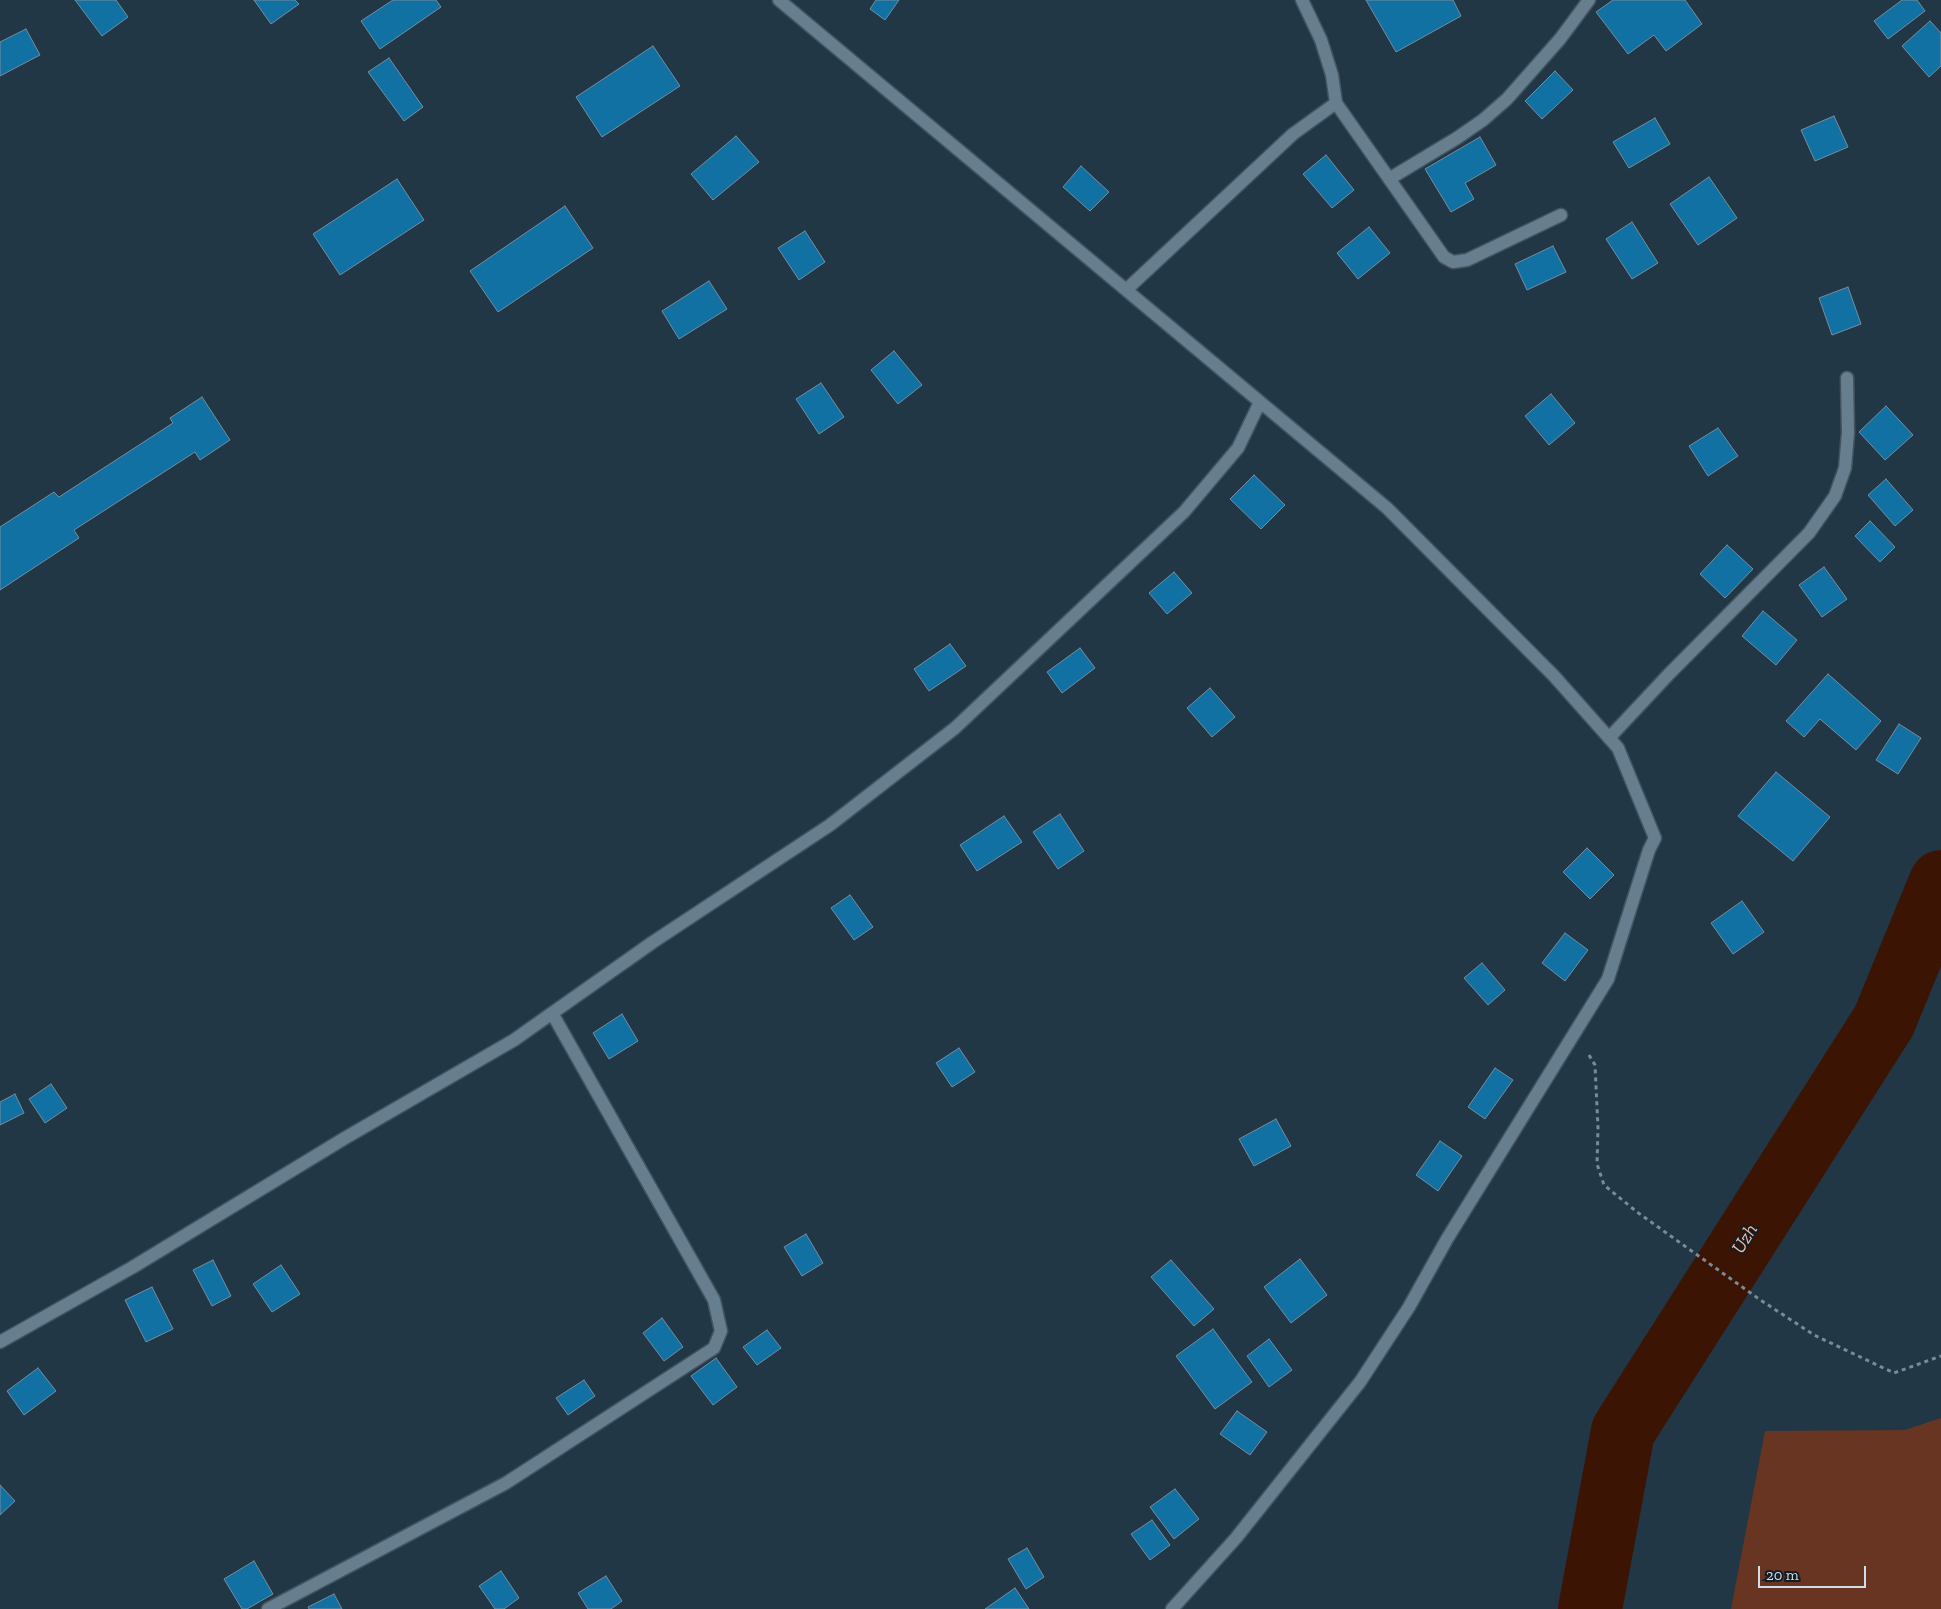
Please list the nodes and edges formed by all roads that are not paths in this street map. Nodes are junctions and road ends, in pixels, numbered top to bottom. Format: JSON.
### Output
{"nodes":[{"id":1,"x":779,"y":0,"type":"edge"},
{"id":2,"x":1302,"y":0,"type":"edge"},
{"id":3,"x":1588,"y":0,"type":"edge"},
{"id":4,"x":1336,"y":103,"type":"junction"},
{"id":5,"x":1389,"y":179,"type":"junction"},
{"id":6,"x":1560,"y":215,"type":"dead end"},
{"id":7,"x":1126,"y":290,"type":"junction"},
{"id":8,"x":1847,"y":378,"type":"dead end"},
{"id":9,"x":1260,"y":402,"type":"junction"},
{"id":10,"x":1609,"y":738,"type":"junction"},
{"id":11,"x":552,"y":1013,"type":"junction"},
{"id":12,"x":0,"y":1342,"type":"edge"},
{"id":13,"x":268,"y":1609,"type":"edge"},
{"id":14,"x":1172,"y":1609,"type":"edge"}],
"edges":[{"from":1,"to":7,"type":"street"},
{"from":2,"to":4,"type":"street"},
{"from":3,"to":5,"type":"street"},
{"from":4,"to":5,"type":"street"},
{"from":4,"to":7,"type":"street"},
{"from":5,"to":6,"type":"street"},
{"from":7,"to":9,"type":"street"},
{"from":8,"to":10,"type":"street"},
{"from":9,"to":10,"type":"street"},
{"from":9,"to":11,"type":"street"},
{"from":10,"to":14,"type":"street"},
{"from":11,"to":12,"type":"street"},
{"from":11,"to":13,"type":"street"}]}
